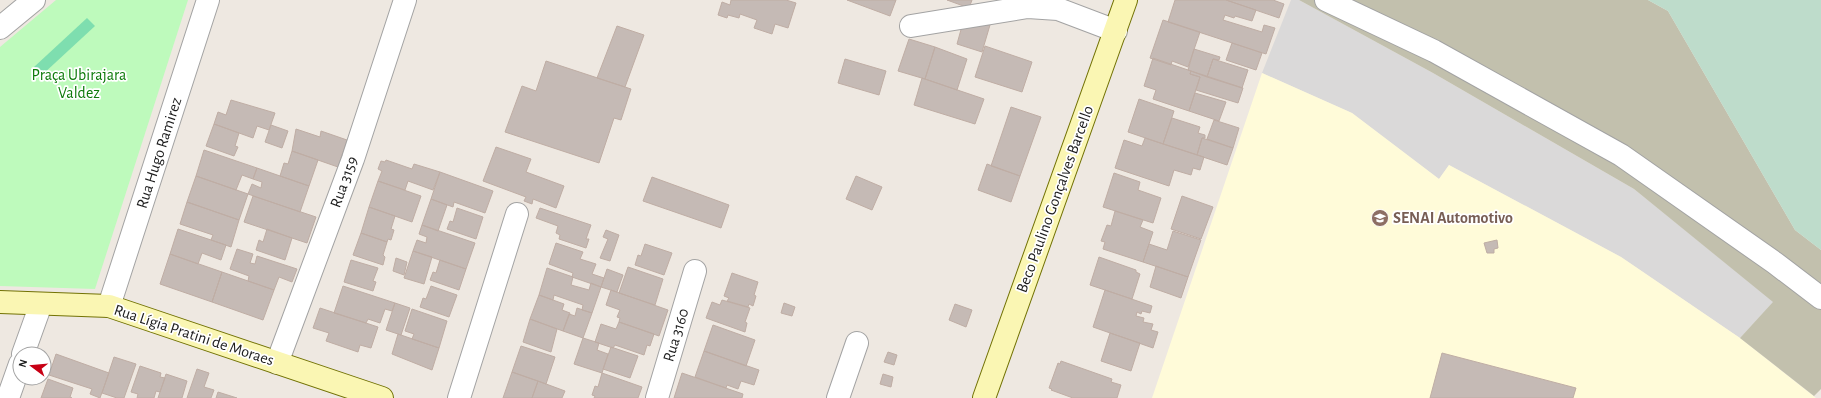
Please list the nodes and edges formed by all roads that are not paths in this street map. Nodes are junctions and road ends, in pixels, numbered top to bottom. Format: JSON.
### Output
{"nodes":[{"id":1,"x":34,"y":0,"type":"edge"},
{"id":2,"x":208,"y":0,"type":"edge"},
{"id":3,"x":405,"y":0,"type":"edge"},
{"id":4,"x":1126,"y":0,"type":"edge"},
{"id":5,"x":1326,"y":0,"type":"edge"},
{"id":6,"x":911,"y":26,"type":"dead end"},
{"id":7,"x":0,"y":28,"type":"edge"},
{"id":8,"x":1116,"y":31,"type":"junction"},
{"id":9,"x":517,"y":214,"type":"dead end"},
{"id":10,"x":695,"y":271,"type":"dead end"},
{"id":11,"x":1821,"y":298,"type":"edge"},
{"id":12,"x":0,"y":302,"type":"edge"},
{"id":13,"x":40,"y":304,"type":"junction"},
{"id":14,"x":109,"y":306,"type":"junction"},
{"id":15,"x":857,"y":343,"type":"dead end"},
{"id":16,"x":27,"y":346,"type":"edge"},
{"id":17,"x":277,"y":362,"type":"junction"},
{"id":18,"x":12,"y":386,"type":"edge"},
{"id":19,"x":8,"y":398,"type":"edge"},
{"id":20,"x":382,"y":398,"type":"edge"},
{"id":21,"x":459,"y":398,"type":"edge"},
{"id":22,"x":657,"y":398,"type":"edge"},
{"id":23,"x":838,"y":398,"type":"edge"},
{"id":24,"x":984,"y":398,"type":"edge"}],
"edges":[{"from":1,"to":7,"type":"street"},
{"from":2,"to":14,"type":"street","name":"Rua Hugo Ramirez"},
{"from":3,"to":17,"type":"street","name":"Rua 3159"},
{"from":4,"to":8,"type":"main road","name":"Beco Paulino Gonçalves Barcello"},
{"from":5,"to":11,"type":"street"},
{"from":6,"to":8,"type":"street"},
{"from":8,"to":24,"type":"main road","name":"Beco Paulino Gonçalves Barcello"},
{"from":9,"to":21,"type":"street"},
{"from":10,"to":22,"type":"street","name":"Rua 3160"},
{"from":12,"to":13,"type":"main road","name":"Rua Lígia Pratini de Moraes"},
{"from":13,"to":14,"type":"main road","name":"Rua Lígia Pratini de Moraes"},
{"from":13,"to":16,"type":"street"},
{"from":14,"to":17,"type":"main road","name":"Rua Lígia Pratini de Moraes"},
{"from":15,"to":23,"type":"street"},
{"from":17,"to":20,"type":"main road","name":"Rua Lígia Pratini de Moraes"},
{"from":18,"to":19,"type":"street"}]}
